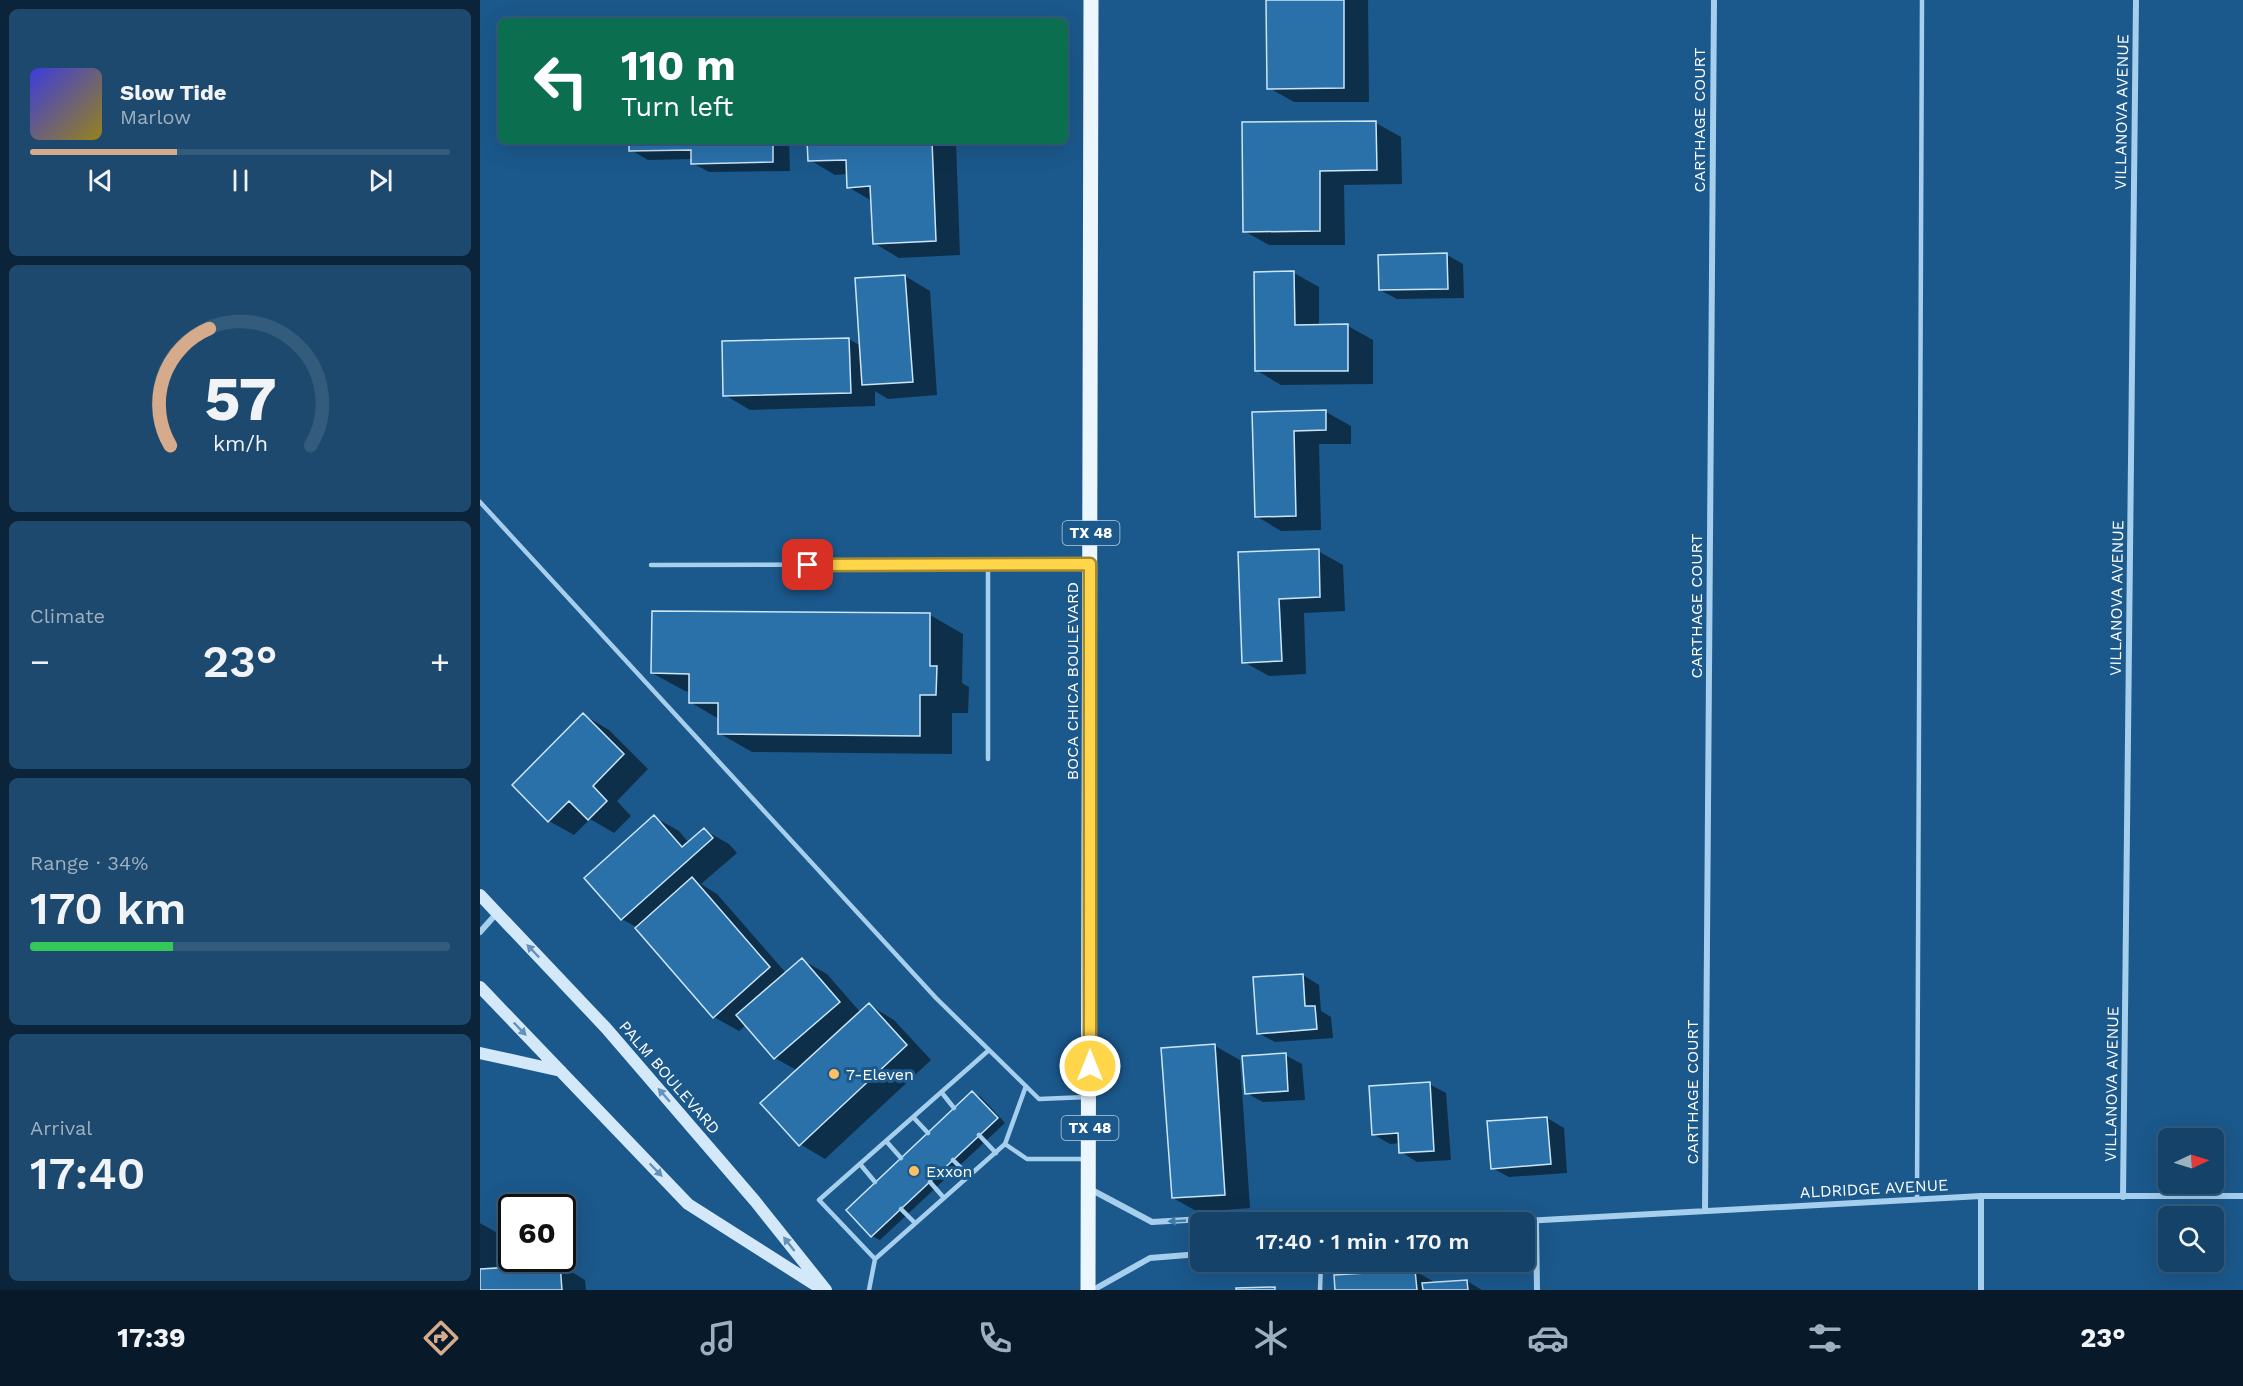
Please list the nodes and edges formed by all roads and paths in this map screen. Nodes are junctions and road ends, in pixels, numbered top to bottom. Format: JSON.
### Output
{"nodes":[{"id":1,"x":1091,"y":0,"type":"edge"},
{"id":2,"x":1714,"y":0,"type":"edge"},
{"id":3,"x":1922,"y":0,"type":"edge"},
{"id":4,"x":2136,"y":0,"type":"edge"},
{"id":5,"x":480,"y":502,"type":"edge"},
{"id":6,"x":988,"y":564,"type":"junction"},
{"id":7,"x":1090,"y":564,"type":"junction"},
{"id":8,"x":651,"y":565,"type":"dead end"},
{"id":9,"x":988,"y":759,"type":"dead end"},
{"id":10,"x":480,"y":895,"type":"edge"},
{"id":11,"x":497,"y":914,"type":"junction"},
{"id":12,"x":480,"y":932,"type":"edge"},
{"id":13,"x":480,"y":987,"type":"edge"},
{"id":14,"x":989,"y":1050,"type":"junction"},
{"id":15,"x":480,"y":1053,"type":"edge"},
{"id":16,"x":561,"y":1071,"type":"junction"},
{"id":17,"x":1026,"y":1086,"type":"junction"},
{"id":18,"x":942,"y":1093,"type":"junction"},
{"id":19,"x":1090,"y":1097,"type":"junction"},
{"id":20,"x":954,"y":1108,"type":"dead end"},
{"id":21,"x":914,"y":1118,"type":"junction"},
{"id":22,"x":928,"y":1133,"type":"dead end"},
{"id":23,"x":979,"y":1135,"type":"dead end"},
{"id":24,"x":886,"y":1141,"type":"junction"},
{"id":25,"x":1005,"y":1144,"type":"junction"},
{"id":26,"x":996,"y":1153,"type":"junction"},
{"id":27,"x":901,"y":1158,"type":"dead end"},
{"id":28,"x":953,"y":1160,"type":"dead end"},
{"id":29,"x":1090,"y":1160,"type":"junction"},
{"id":30,"x":860,"y":1164,"type":"junction"},
{"id":31,"x":969,"y":1176,"type":"junction"},
{"id":32,"x":876,"y":1182,"type":"dead end"},
{"id":33,"x":930,"y":1182,"type":"dead end"},
{"id":34,"x":1090,"y":1189,"type":"junction"},
{"id":35,"x":1981,"y":1196,"type":"junction"},
{"id":36,"x":2243,"y":1196,"type":"edge"},
{"id":37,"x":2123,"y":1197,"type":"junction"},
{"id":38,"x":944,"y":1198,"type":"junction"},
{"id":39,"x":1917,"y":1199,"type":"junction"},
{"id":40,"x":901,"y":1209,"type":"dead end"},
{"id":41,"x":1705,"y":1211,"type":"junction"},
{"id":42,"x":1190,"y":1220,"type":"edge"},
{"id":43,"x":1536,"y":1221,"type":"joint"},
{"id":44,"x":915,"y":1223,"type":"junction"},
{"id":45,"x":1190,"y":1255,"type":"edge"},
{"id":46,"x":875,"y":1259,"type":"junction"},
{"id":47,"x":1321,"y":1272,"type":"edge"},
{"id":48,"x":824,"y":1290,"type":"edge"},
{"id":49,"x":869,"y":1290,"type":"edge"},
{"id":50,"x":1091,"y":1290,"type":"edge"},
{"id":51,"x":1320,"y":1290,"type":"edge"},
{"id":52,"x":1537,"y":1290,"type":"edge"},
{"id":53,"x":1981,"y":1290,"type":"edge"}],
"edges":[{"from":1,"to":7,"type":"main road","name":"BOCA CHICA BOULEVARD","number":"TX 48"},
{"from":2,"to":41,"type":"street","name":"CARTHAGE COURT"},
{"from":3,"to":39,"type":"lane"},
{"from":4,"to":37,"type":"street","name":"VILLANOVA AVENUE"},
{"from":5,"to":14,"type":"lane"},
{"from":6,"to":7,"type":"lane"},
{"from":6,"to":8,"type":"lane"},
{"from":6,"to":9,"type":"lane"},
{"from":7,"to":19,"type":"main road","name":"BOCA CHICA BOULEVARD","number":"TX 48"},
{"from":10,"to":11,"type":"main road","name":"PALM BOULEVARD"},
{"from":11,"to":12,"type":"street"},
{"from":48,"to":11,"type":"main road","name":"PALM BOULEVARD","one_way":true},
{"from":13,"to":16,"type":"main road","name":"PALM BOULEVARD","one_way":true},
{"from":14,"to":17,"type":"lane"},
{"from":14,"to":18,"type":"lane"},
{"from":15,"to":16,"type":"main road"},
{"from":16,"to":48,"type":"main road","name":"PALM BOULEVARD","one_way":true},
{"from":17,"to":19,"type":"lane"},
{"from":17,"to":25,"type":"lane"},
{"from":18,"to":20,"type":"lane"},
{"from":18,"to":21,"type":"lane"},
{"from":19,"to":29,"type":"main road","name":"BOCA CHICA BOULEVARD","number":"TX 48"},
{"from":21,"to":22,"type":"lane"},
{"from":21,"to":24,"type":"lane"},
{"from":23,"to":26,"type":"lane"},
{"from":24,"to":27,"type":"lane"},
{"from":24,"to":30,"type":"lane"},
{"from":25,"to":26,"type":"lane"},
{"from":25,"to":29,"type":"lane"},
{"from":26,"to":31,"type":"lane"},
{"from":28,"to":31,"type":"lane"},
{"from":29,"to":34,"type":"main road","name":"BOCA CHICA BOULEVARD","number":"TX 48"},
{"from":30,"to":32,"type":"lane"},
{"from":30,"to":46,"type":"lane"},
{"from":31,"to":38,"type":"lane"},
{"from":33,"to":38,"type":"lane"},
{"from":42,"to":34,"type":"street","one_way":true},
{"from":34,"to":50,"type":"main road","name":"BOCA CHICA BOULEVARD","number":"TX 48"},
{"from":35,"to":37,"type":"street","name":"ALDRIDGE AVENUE"},
{"from":35,"to":39,"type":"street","name":"ALDRIDGE AVENUE"},
{"from":35,"to":53,"type":"street"},
{"from":36,"to":37,"type":"street","name":"ALDRIDGE AVENUE"},
{"from":38,"to":44,"type":"lane"},
{"from":39,"to":41,"type":"street","name":"ALDRIDGE AVENUE"},
{"from":40,"to":44,"type":"lane"},
{"from":41,"to":43,"type":"street","name":"ALDRIDGE AVENUE"},
{"from":43,"to":52,"type":"street"},
{"from":44,"to":46,"type":"lane"},
{"from":45,"to":50,"type":"street"},
{"from":46,"to":49,"type":"lane"},
{"from":47,"to":51,"type":"lane"}]}
